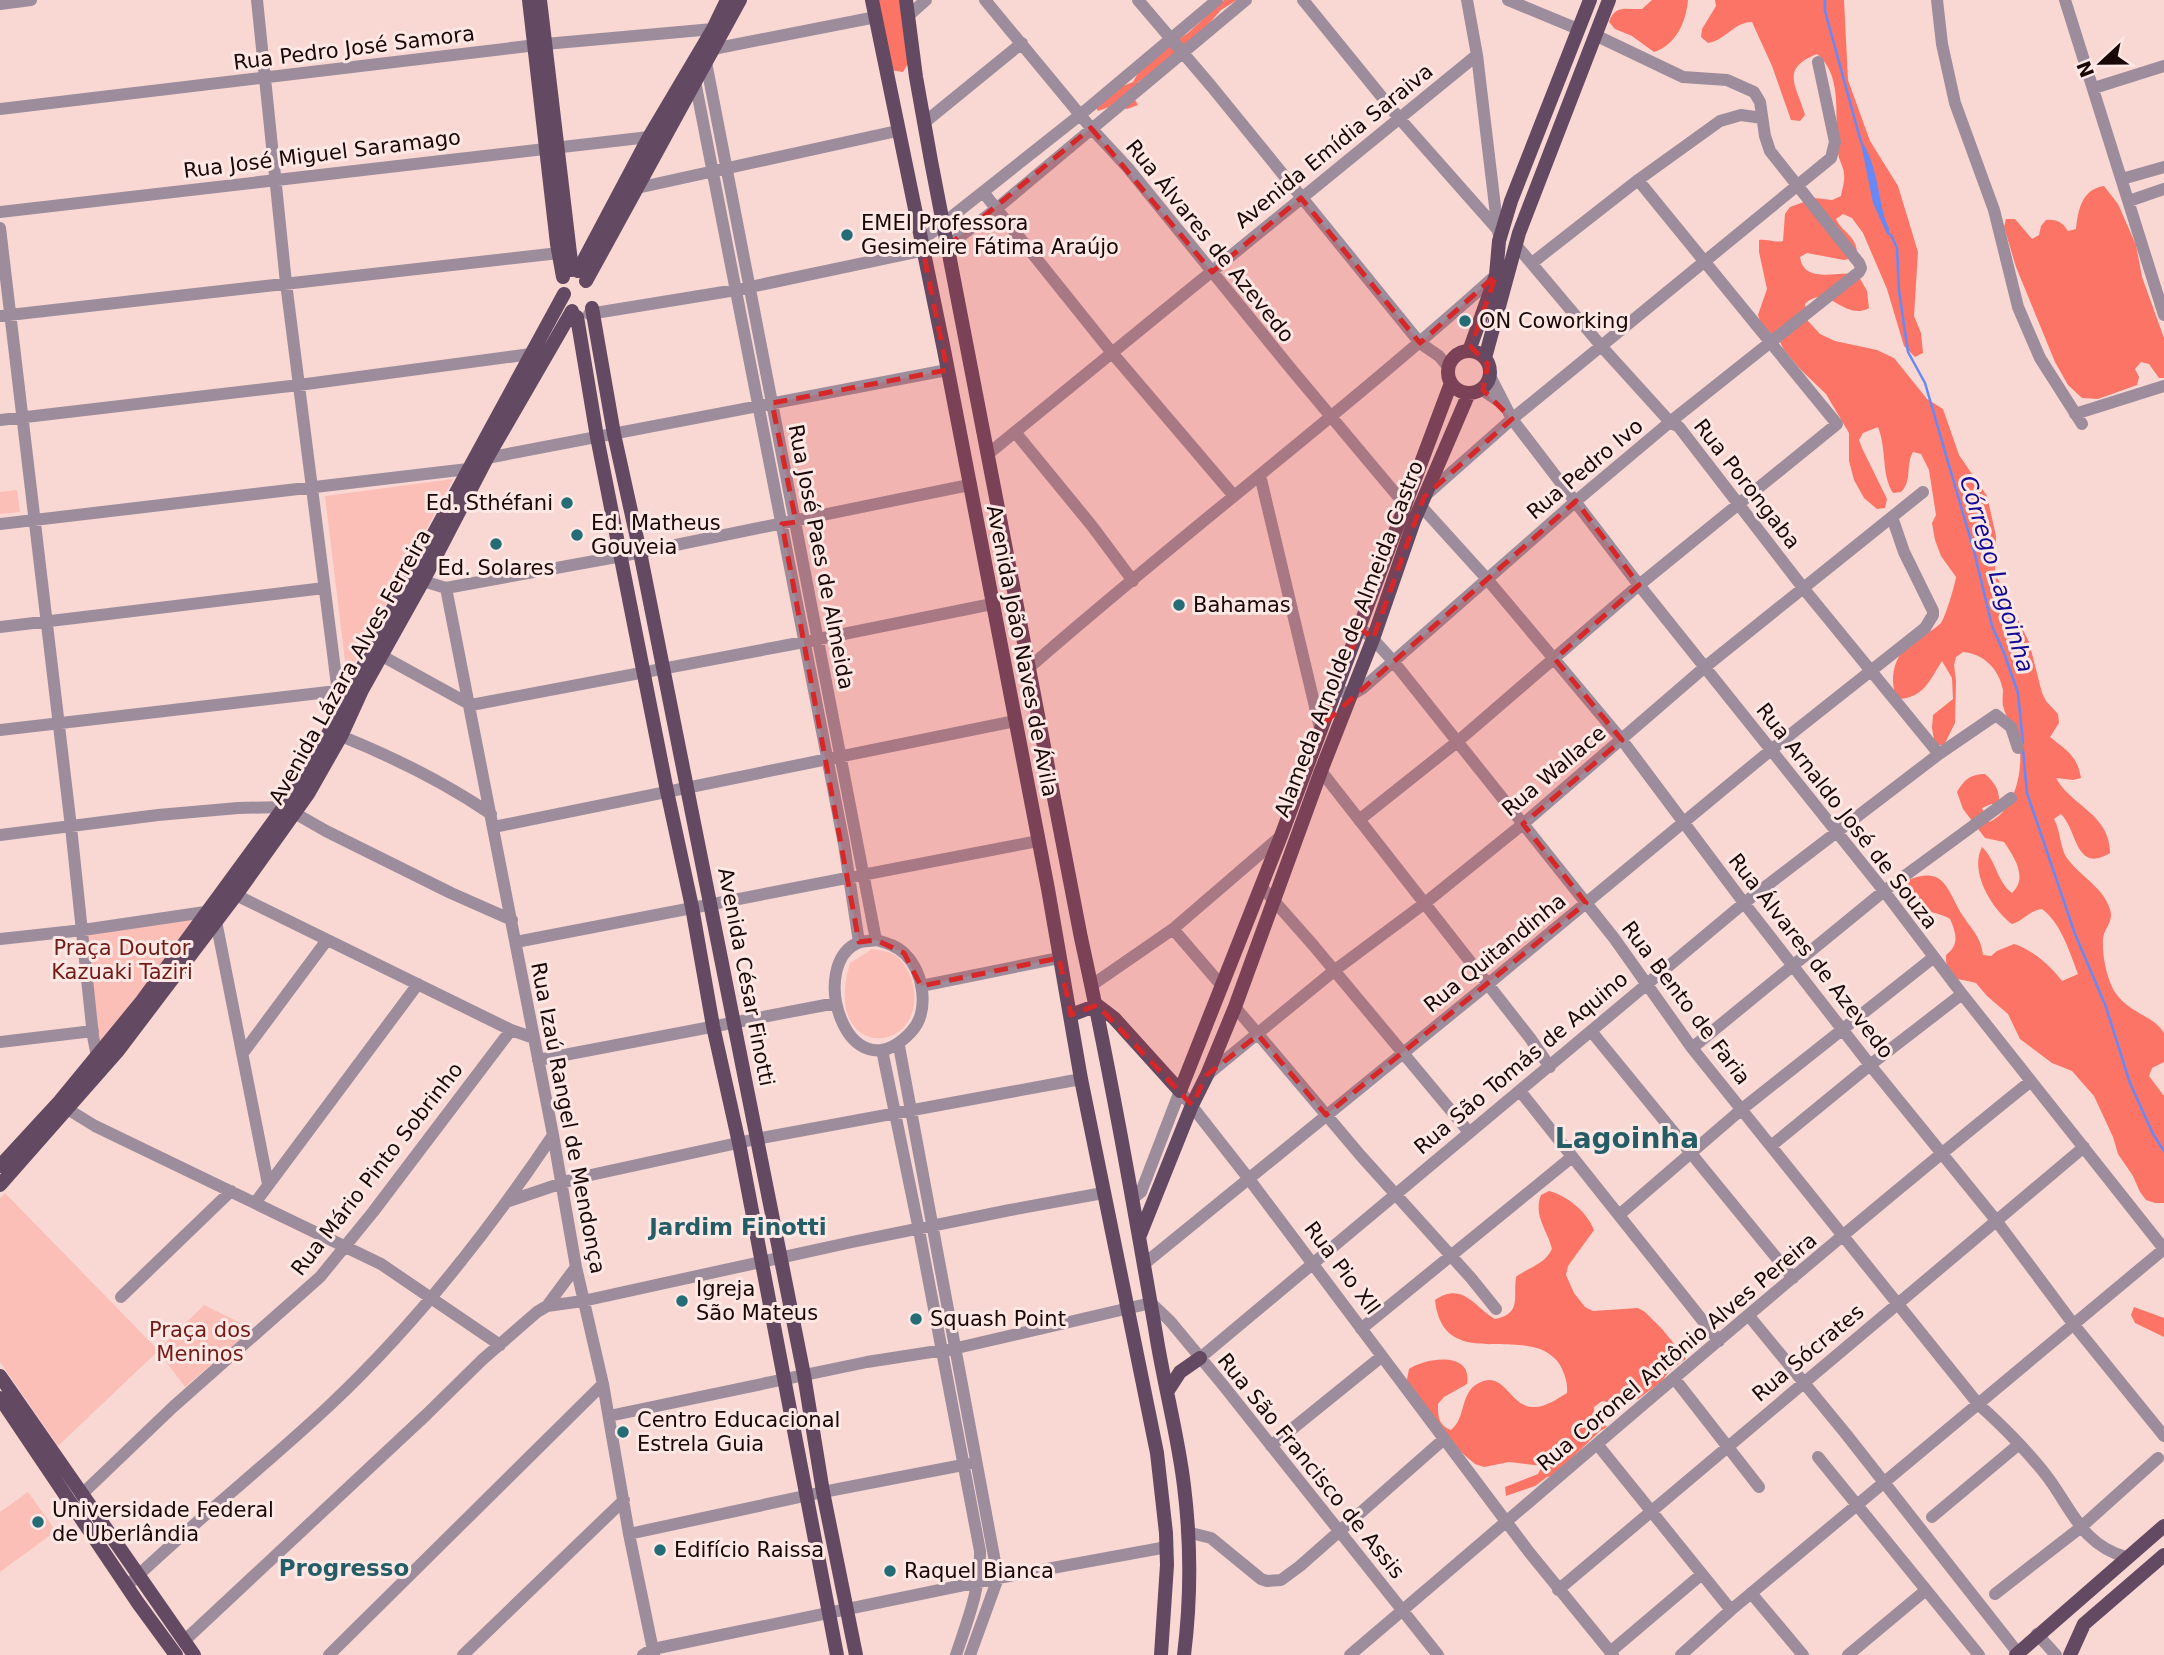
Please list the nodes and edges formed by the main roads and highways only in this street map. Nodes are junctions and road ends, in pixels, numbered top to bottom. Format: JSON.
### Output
{"nodes":[{"id":1,"x":529,"y":0,"type":"edge"},
{"id":2,"x":540,"y":0,"type":"edge"},
{"id":3,"x":727,"y":0,"type":"edge"},
{"id":4,"x":740,"y":0,"type":"edge"},
{"id":5,"x":872,"y":0,"type":"edge"},
{"id":6,"x":906,"y":0,"type":"edge"},
{"id":7,"x":1590,"y":0,"type":"edge"},
{"id":8,"x":1609,"y":0,"type":"edge"},
{"id":9,"x":540,"y":45,"type":"junction"},
{"id":10,"x":707,"y":53,"type":"junction"},
{"id":11,"x":552,"y":148,"type":"junction"},
{"id":12,"x":575,"y":275,"type":"junction"},
{"id":13,"x":564,"y":294,"type":"junction"},
{"id":14,"x":584,"y":313,"type":"junction"},
{"id":15,"x":1469,"y":351,"type":"junction"},
{"id":16,"x":1485,"y":358,"type":"junction"},
{"id":17,"x":1451,"y":383,"type":"junction"},
{"id":18,"x":1475,"y":391,"type":"junction"},
{"id":19,"x":1417,"y":503,"type":"junction"},
{"id":20,"x":440,"y":535,"type":"junction"},
{"id":21,"x":376,"y":653,"type":"junction"},
{"id":22,"x":289,"y":810,"type":"junction"},
{"id":23,"x":210,"y":916,"type":"junction"},
{"id":24,"x":1097,"y":1005,"type":"junction"},
{"id":25,"x":1071,"y":1015,"type":"junction"},
{"id":26,"x":1180,"y":1091,"type":"joint"},
{"id":27,"x":64,"y":1105,"type":"junction"},
{"id":28,"x":0,"y":1166,"type":"edge"},
{"id":29,"x":0,"y":1185,"type":"edge"},
{"id":30,"x":1140,"y":1237,"type":"junction"},
{"id":31,"x":1200,"y":1358,"type":"road end"},
{"id":32,"x":0,"y":1376,"type":"edge"},
{"id":33,"x":1167,"y":1392,"type":"junction"},
{"id":34,"x":0,"y":1398,"type":"edge"},
{"id":35,"x":2164,"y":1526,"type":"edge"},
{"id":36,"x":2164,"y":1555,"type":"edge"},
{"id":37,"x":133,"y":1580,"type":"junction"},
{"id":38,"x":2017,"y":1654,"type":"edge"},
{"id":39,"x":176,"y":1655,"type":"edge"},
{"id":40,"x":194,"y":1655,"type":"edge"},
{"id":41,"x":837,"y":1655,"type":"edge"},
{"id":42,"x":856,"y":1655,"type":"edge"},
{"id":43,"x":1161,"y":1655,"type":"edge"},
{"id":44,"x":1184,"y":1655,"type":"edge"},
{"id":45,"x":2070,"y":1655,"type":"edge"}],
"edges":[{"from":1,"to":9,"type":"main road"},
{"from":2,"to":9,"type":"main road"},
{"from":3,"to":10,"type":"main road"},
{"from":4,"to":10,"type":"main road"},
{"from":5,"to":25,"type":"main road","name":"Avenida João Naves de Ávila"},
{"from":6,"to":24,"type":"main road","name":"Avenida João Naves de Ávila"},
{"from":7,"to":15,"type":"main road"},
{"from":8,"to":16,"type":"main road"},
{"from":9,"to":11,"type":"main road"},
{"from":10,"to":12,"type":"main road"},
{"from":10,"to":12,"type":"main road"},
{"from":11,"to":12,"type":"main road"},
{"from":11,"to":12,"type":"main road"},
{"from":12,"to":13,"type":"main road"},
{"from":12,"to":14,"type":"main road"},
{"from":13,"to":14,"type":"main road"},
{"from":13,"to":20,"type":"main road","name":"Avenida Lázara Alves Ferreira"},
{"from":14,"to":20,"type":"main road","name":"Avenida Lázara Alves Ferreira"},
{"from":14,"to":41,"type":"main road","name":"Avenida César Finotti"},
{"from":14,"to":42,"type":"main road","name":"Avenida César Finotti"},
{"from":15,"to":16,"type":"main road"},
{"from":15,"to":17,"type":"main road"},
{"from":16,"to":18,"type":"main road"},
{"from":17,"to":18,"type":"main road"},
{"from":17,"to":19,"type":"main road","name":"Alameda Arnolde de Almeida Castro"},
{"from":18,"to":19,"type":"main road","name":"Alameda Arnolde de Almeida Castro"},
{"from":19,"to":26,"type":"main road","name":"Alameda Arnolde de Almeida Castro"},
{"from":19,"to":30,"type":"main road","name":"Alameda Arnolde de Almeida Castro"},
{"from":20,"to":21,"type":"main road","name":"Avenida Lázara Alves Ferreira"},
{"from":20,"to":21,"type":"main road","name":"Avenida Lázara Alves Ferreira"},
{"from":21,"to":22,"type":"main road","name":"Avenida Lázara Alves Ferreira"},
{"from":21,"to":22,"type":"main road","name":"Avenida Lázara Alves Ferreira"},
{"from":22,"to":23,"type":"main road","name":"Avenida Lázara Alves Ferreira"},
{"from":22,"to":23,"type":"main road","name":"Avenida Lázara Alves Ferreira"},
{"from":23,"to":27,"type":"main road","name":"Avenida Lázara Alves Ferreira"},
{"from":24,"to":25,"type":"main road"},
{"from":24,"to":26,"type":"main road","name":"Rua Pio Xll"},
{"from":24,"to":30,"type":"main road","name":"Avenida João Naves de Ávila"},
{"from":25,"to":43,"type":"main road","name":"Avenida João Naves de Ávila"},
{"from":27,"to":28,"type":"main road","name":"Avenida Lázara Alves Ferreira"},
{"from":27,"to":29,"type":"main road","name":"Avenida Lázara Alves Ferreira"},
{"from":30,"to":33,"type":"main road","name":"Avenida João Naves de Ávila"},
{"from":31,"to":33,"type":"main road"},
{"from":32,"to":37,"type":"main road"},
{"from":33,"to":44,"type":"main road","name":"Avenida João Naves de Ávila"},
{"from":34,"to":37,"type":"main road"},
{"from":35,"to":38,"type":"main road"},
{"from":36,"to":45,"type":"main road"},
{"from":37,"to":39,"type":"main road"},
{"from":37,"to":40,"type":"main road"}]}
